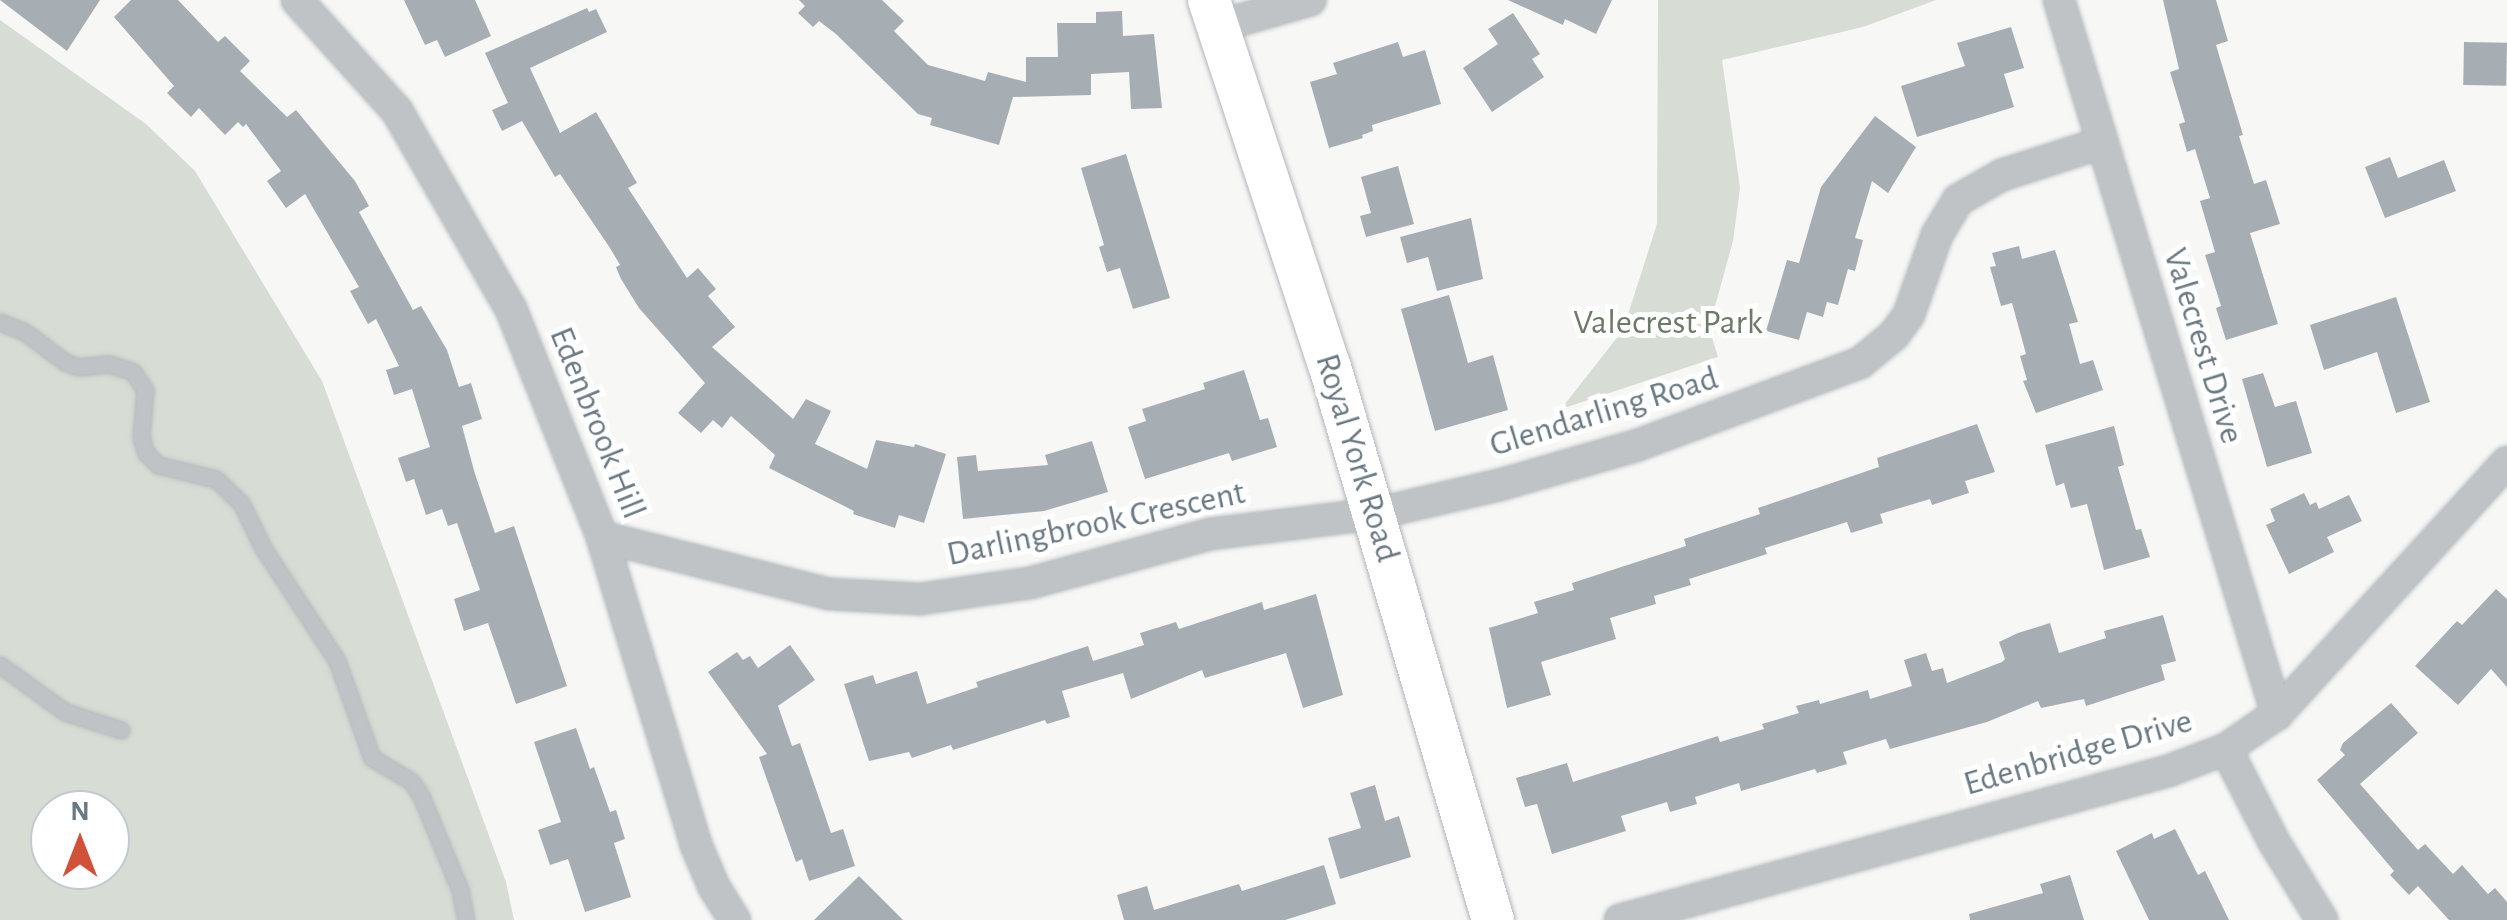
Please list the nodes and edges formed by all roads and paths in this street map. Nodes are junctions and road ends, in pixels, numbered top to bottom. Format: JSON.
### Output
{"nodes":[{"id":1,"x":297,"y":0,"type":"edge"},
{"id":2,"x":1310,"y":0,"type":"edge"},
{"id":3,"x":2059,"y":0,"type":"edge"},
{"id":4,"x":1214,"y":13,"type":"edge"},
{"id":5,"x":2101,"y":143,"type":"junction"},
{"id":6,"x":0,"y":322,"type":"edge"},
{"id":7,"x":2507,"y":462,"type":"edge"},
{"id":8,"x":2497,"y":493,"type":"edge"},
{"id":9,"x":1374,"y":514,"type":"junction"},
{"id":10,"x":602,"y":537,"type":"junction"},
{"id":11,"x":0,"y":665,"type":"edge"},
{"id":12,"x":2277,"y":714,"type":"junction"},
{"id":13,"x":122,"y":730,"type":"dead end"},
{"id":14,"x":2226,"y":748,"type":"junction"},
{"id":15,"x":466,"y":920,"type":"edge"},
{"id":16,"x":736,"y":920,"type":"edge"},
{"id":17,"x":1492,"y":920,"type":"edge"},
{"id":18,"x":1620,"y":920,"type":"edge"},
{"id":19,"x":2322,"y":920,"type":"edge"}],
"edges":[{"from":1,"to":10,"type":"street","name":"Edenbrook Hill"},
{"from":2,"to":4,"type":"street"},
{"from":3,"to":5,"type":"street","name":"Valecrest Drive"},
{"from":4,"to":9,"type":"main road","name":"Royal York Road"},
{"from":5,"to":9,"type":"street","name":"Glendarling Road"},
{"from":5,"to":12,"type":"street","name":"Valecrest Drive"},
{"from":6,"to":15,"type":"lane"},
{"from":7,"to":8,"type":"street","name":"Edenbridge Drive"},
{"from":8,"to":12,"type":"street","name":"Edenbridge Drive"},
{"from":9,"to":10,"type":"street","name":"Darlingbrook Crescent"},
{"from":9,"to":17,"type":"main road","name":"Royal York Road"},
{"from":10,"to":16,"type":"street","name":"Edenbrook Hill"},
{"from":11,"to":13,"type":"lane"},
{"from":12,"to":14,"type":"street","name":"Edenbridge Drive"},
{"from":14,"to":18,"type":"street","name":"Edenbridge Drive"},
{"from":14,"to":19,"type":"street"}]}
